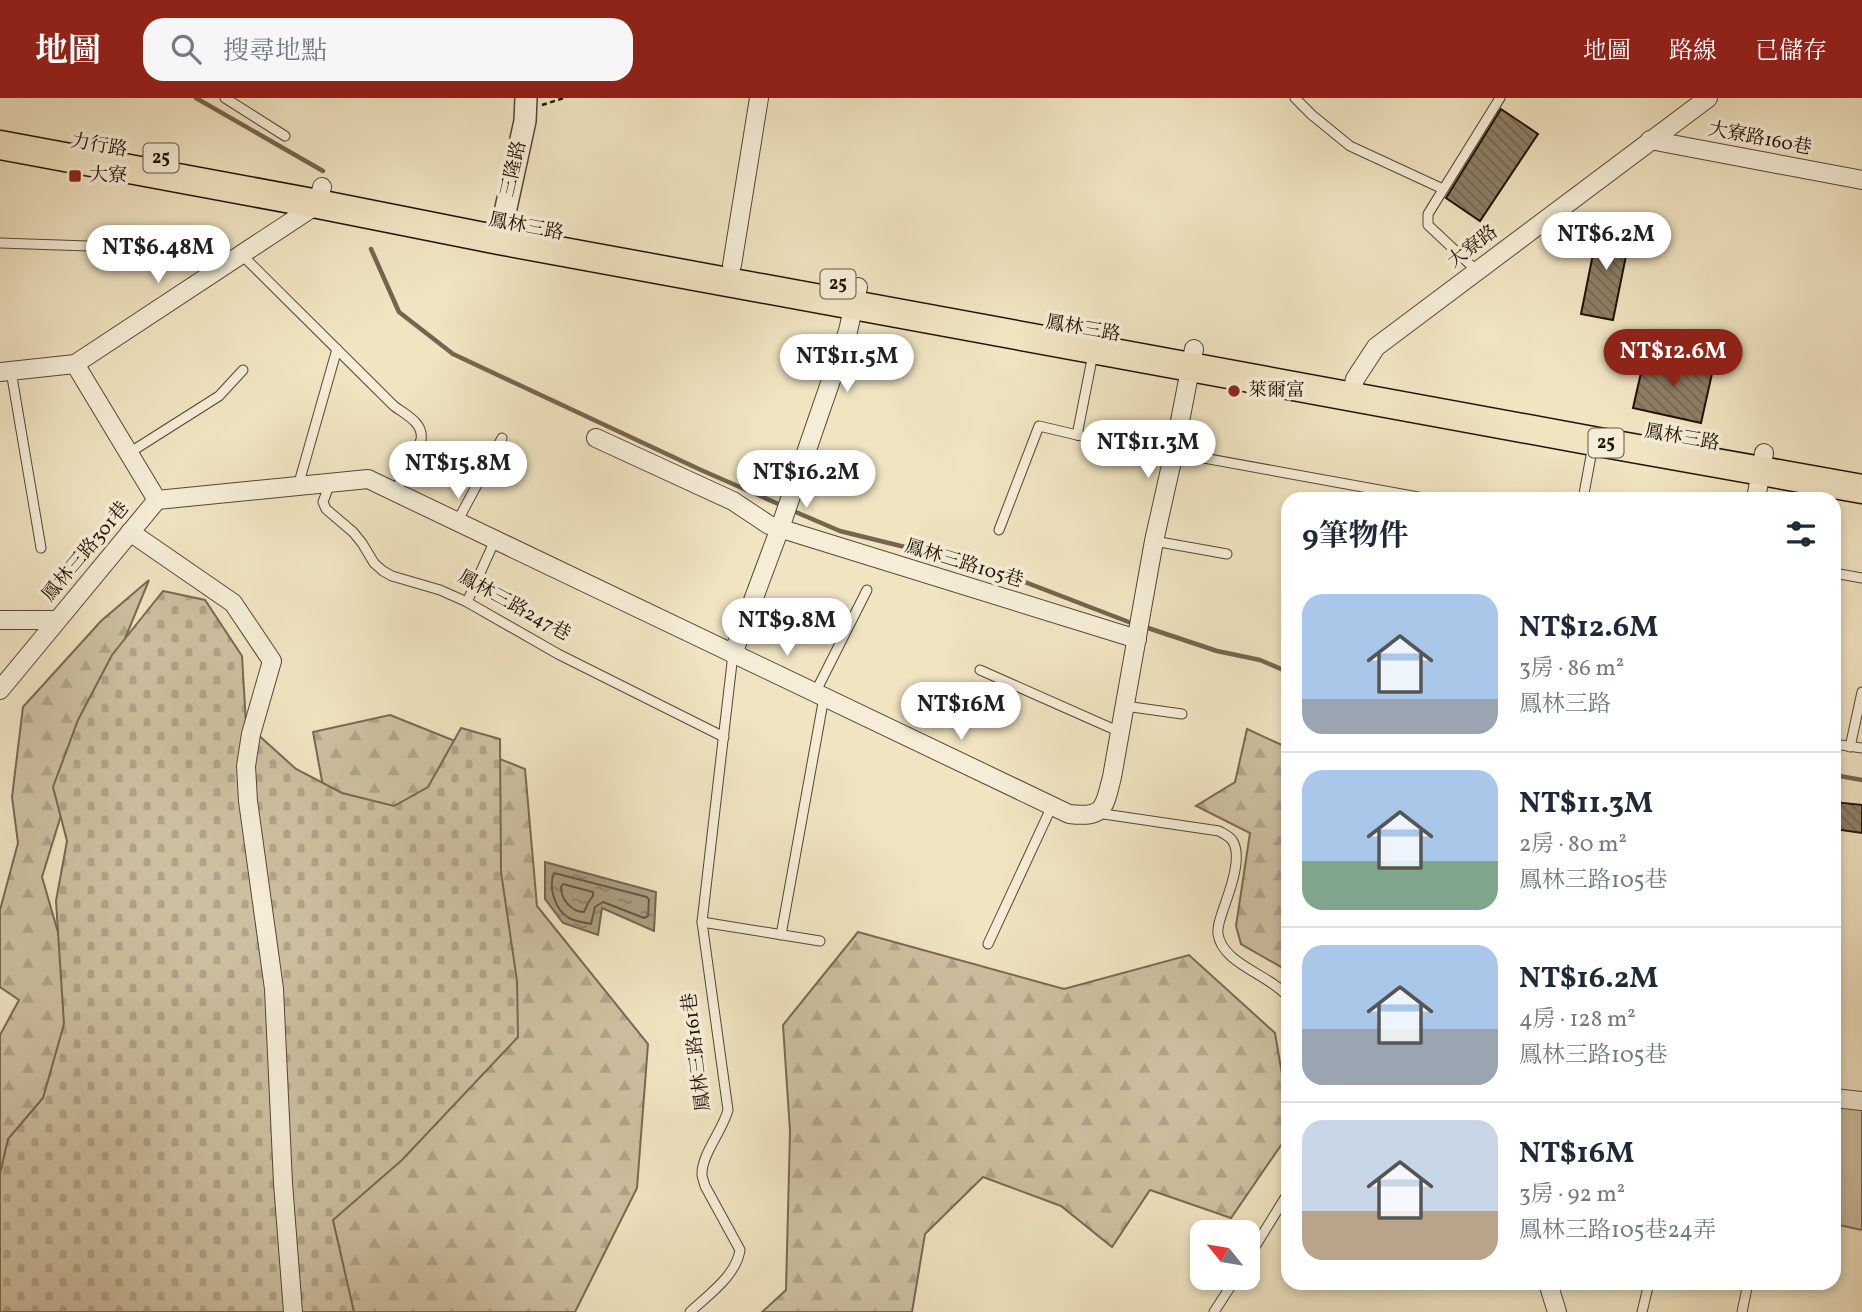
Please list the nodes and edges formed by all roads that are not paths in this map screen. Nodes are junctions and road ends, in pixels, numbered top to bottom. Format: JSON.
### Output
{"nodes":[{"id":1,"x":225,"y":98,"type":"edge"},
{"id":2,"x":526,"y":98,"type":"edge"},
{"id":3,"x":759,"y":98,"type":"edge"},
{"id":4,"x":1295,"y":98,"type":"edge"},
{"id":5,"x":1500,"y":98,"type":"edge"},
{"id":6,"x":1708,"y":98,"type":"edge"},
{"id":7,"x":0,"y":128,"type":"edge"},
{"id":8,"x":285,"y":136,"type":"dead end"},
{"id":9,"x":1650,"y":140,"type":"junction"},
{"id":10,"x":0,"y":145,"type":"edge"},
{"id":11,"x":1862,"y":180,"type":"edge"},
{"id":12,"x":1443,"y":189,"type":"junction"},
{"id":13,"x":320,"y":195,"type":"junction"},
{"id":14,"x":501,"y":231,"type":"junction"},
{"id":15,"x":0,"y":243,"type":"edge"},
{"id":16,"x":88,"y":246,"type":"dead end"},
{"id":17,"x":241,"y":254,"type":"junction"},
{"id":18,"x":732,"y":265,"type":"junction"},
{"id":19,"x":1477,"y":271,"type":"junction"},
{"id":20,"x":856,"y":296,"type":"junction"},
{"id":21,"x":337,"y":349,"type":"junction"},
{"id":22,"x":1094,"y":349,"type":"junction"},
{"id":23,"x":1192,"y":358,"type":"junction"},
{"id":24,"x":75,"y":364,"type":"junction"},
{"id":25,"x":243,"y":370,"type":"dead end"},
{"id":26,"x":5,"y":372,"type":"edge"},
{"id":27,"x":1353,"y":388,"type":"junction"},
{"id":28,"x":1077,"y":435,"type":"junction"},
{"id":29,"x":502,"y":438,"type":"dead end"},
{"id":30,"x":596,"y":438,"type":"dead end"},
{"id":31,"x":1593,"y":441,"type":"junction"},
{"id":32,"x":1174,"y":452,"type":"junction"},
{"id":33,"x":129,"y":453,"type":"junction"},
{"id":34,"x":1763,"y":462,"type":"junction"},
{"id":35,"x":1862,"y":470,"type":"edge"},
{"id":36,"x":330,"y":483,"type":"junction"},
{"id":37,"x":298,"y":486,"type":"junction"},
{"id":38,"x":1862,"y":489,"type":"edge"},
{"id":39,"x":395,"y":492,"type":"junction"},
{"id":40,"x":1391,"y":492,"type":"edge"},
{"id":41,"x":1584,"y":492,"type":"edge"},
{"id":42,"x":1757,"y":492,"type":"edge"},
{"id":43,"x":157,"y":500,"type":"junction"},
{"id":44,"x":457,"y":522,"type":"junction"},
{"id":45,"x":781,"y":524,"type":"junction"},
{"id":46,"x":999,"y":530,"type":"dead end"},
{"id":47,"x":130,"y":532,"type":"junction"},
{"id":48,"x":495,"y":540,"type":"junction"},
{"id":49,"x":1154,"y":541,"type":"junction"},
{"id":50,"x":41,"y":548,"type":"dead end"},
{"id":51,"x":1227,"y":554,"type":"dead end"},
{"id":52,"x":1841,"y":574,"type":"edge"},
{"id":53,"x":1862,"y":578,"type":"edge"},
{"id":54,"x":867,"y":590,"type":"dead end"},
{"id":55,"x":467,"y":602,"type":"junction"},
{"id":56,"x":0,"y":620,"type":"edge"},
{"id":57,"x":56,"y":620,"type":"junction"},
{"id":58,"x":1138,"y":630,"type":"junction"},
{"id":59,"x":733,"y":653,"type":"junction"},
{"id":60,"x":980,"y":670,"type":"dead end"},
{"id":61,"x":0,"y":690,"type":"edge"},
{"id":62,"x":1862,"y":692,"type":"edge"},
{"id":63,"x":820,"y":695,"type":"junction"},
{"id":64,"x":1125,"y":706,"type":"junction"},
{"id":65,"x":1182,"y":714,"type":"dead end"},
{"id":66,"x":1120,"y":732,"type":"junction"},
{"id":67,"x":724,"y":737,"type":"junction"},
{"id":68,"x":1841,"y":745,"type":"edge"},
{"id":69,"x":1850,"y":747,"type":"junction"},
{"id":70,"x":1862,"y":748,"type":"edge"},
{"id":71,"x":1052,"y":806,"type":"junction"},
{"id":72,"x":1097,"y":813,"type":"junction"},
{"id":73,"x":702,"y":922,"type":"junction"},
{"id":74,"x":781,"y":935,"type":"junction"},
{"id":75,"x":821,"y":942,"type":"dead end"},
{"id":76,"x":988,"y":944,"type":"dead end"},
{"id":77,"x":1281,"y":987,"type":"edge"},
{"id":78,"x":1841,"y":1098,"type":"edge"},
{"id":79,"x":1862,"y":1101,"type":"edge"},
{"id":80,"x":1281,"y":1204,"type":"edge"},
{"id":81,"x":1260,"y":1238,"type":"edge"},
{"id":82,"x":1228,"y":1290,"type":"edge"},
{"id":83,"x":1550,"y":1290,"type":"edge"},
{"id":84,"x":1647,"y":1290,"type":"edge"},
{"id":85,"x":1747,"y":1290,"type":"edge"},
{"id":86,"x":293,"y":1312,"type":"edge"},
{"id":87,"x":690,"y":1312,"type":"edge"},
{"id":88,"x":1214,"y":1312,"type":"edge"},
{"id":89,"x":1557,"y":1312,"type":"edge"},
{"id":90,"x":1642,"y":1312,"type":"edge"},
{"id":91,"x":1742,"y":1312,"type":"edge"}],
"edges":[{"from":1,"to":8,"type":"lane"},
{"from":2,"to":14,"type":"street","name":"三隆路"},
{"from":3,"to":18,"type":"street"},
{"from":4,"to":12,"type":"lane"},
{"from":5,"to":12,"type":"lane"},
{"from":6,"to":9,"type":"street","name":"大寮路"},
{"from":7,"to":13,"type":"main road","name":"力行路","number":"25"},
{"from":9,"to":11,"type":"street","name":"大寮路160巷"},
{"from":9,"to":19,"type":"street","name":"大寮路"},
{"from":10,"to":13,"type":"main road","name":"力行路","number":"25"},
{"from":12,"to":19,"type":"lane"},
{"from":13,"to":14,"type":"main road","name":"鳳林三路","number":"25"},
{"from":13,"to":17,"type":"street"},
{"from":14,"to":18,"type":"main road","name":"鳳林三路","number":"25"},
{"from":14,"to":20,"type":"main road","name":"鳳林三路","number":"25"},
{"from":15,"to":16,"type":"lane"},
{"from":17,"to":21,"type":"lane"},
{"from":17,"to":24,"type":"street"},
{"from":18,"to":20,"type":"main road","name":"鳳林三路","number":"25"},
{"from":19,"to":27,"type":"street","name":"大寮路"},
{"from":20,"to":22,"type":"main road","name":"鳳林三路","number":"25"},
{"from":20,"to":23,"type":"main road","name":"鳳林三路","number":"25"},
{"from":20,"to":45,"type":"street"},
{"from":21,"to":37,"type":"lane"},
{"from":21,"to":39,"type":"lane"},
{"from":22,"to":23,"type":"main road","name":"鳳林三路","number":"25"},
{"from":22,"to":28,"type":"lane"},
{"from":23,"to":27,"type":"main road","name":"鳳林三路","number":"25"},
{"from":23,"to":32,"type":"street"},
{"from":24,"to":26,"type":"street"},
{"from":24,"to":33,"type":"street","name":"鳳林三路301巷"},
{"from":25,"to":33,"type":"lane"},
{"from":26,"to":50,"type":"lane"},
{"from":27,"to":31,"type":"main road","name":"鳳林三路","number":"25"},
{"from":27,"to":34,"type":"main road","name":"鳳林三路","number":"25"},
{"from":28,"to":32,"type":"lane"},
{"from":28,"to":46,"type":"lane"},
{"from":29,"to":44,"type":"lane"},
{"from":30,"to":45,"type":"street","name":"鳳林三路105巷"},
{"from":31,"to":34,"type":"main road","name":"鳳林三路","number":"25"},
{"from":31,"to":41,"type":"lane"},
{"from":32,"to":40,"type":"lane"},
{"from":32,"to":49,"type":"street"},
{"from":33,"to":43,"type":"street","name":"鳳林三路301巷"},
{"from":34,"to":35,"type":"main road","name":"鳳林三路","number":"25"},
{"from":34,"to":38,"type":"main road","name":"鳳林三路","number":"25"},
{"from":34,"to":42,"type":"street"},
{"from":36,"to":37,"type":"street"},
{"from":36,"to":39,"type":"street"},
{"from":36,"to":55,"type":"lane","name":"鳳林三路247巷"},
{"from":37,"to":43,"type":"street"},
{"from":39,"to":44,"type":"street"},
{"from":43,"to":47,"type":"street","name":"鳳林三路301巷"},
{"from":44,"to":48,"type":"street"},
{"from":45,"to":58,"type":"street","name":"鳳林三路105巷"},
{"from":45,"to":59,"type":"street"},
{"from":47,"to":57,"type":"street","name":"鳳林三路301巷"},
{"from":47,"to":86,"type":"street"},
{"from":48,"to":55,"type":"lane"},
{"from":48,"to":59,"type":"street"},
{"from":49,"to":51,"type":"lane"},
{"from":49,"to":58,"type":"street"},
{"from":52,"to":53,"type":"lane"},
{"from":54,"to":63,"type":"lane"},
{"from":55,"to":67,"type":"lane","name":"鳳林三路247巷"},
{"from":56,"to":57,"type":"street"},
{"from":57,"to":61,"type":"street","name":"鳳林三路301巷"},
{"from":58,"to":64,"type":"street"},
{"from":59,"to":63,"type":"street"},
{"from":59,"to":67,"type":"lane","name":"鳳林三路161巷"},
{"from":60,"to":66,"type":"lane"},
{"from":62,"to":69,"type":"lane"},
{"from":63,"to":71,"type":"street"},
{"from":63,"to":74,"type":"lane"},
{"from":64,"to":65,"type":"lane"},
{"from":64,"to":66,"type":"street"},
{"from":66,"to":72,"type":"street"},
{"from":67,"to":73,"type":"lane","name":"鳳林三路161巷"},
{"from":68,"to":69,"type":"lane"},
{"from":69,"to":70,"type":"lane"},
{"from":71,"to":72,"type":"street"},
{"from":71,"to":76,"type":"lane"},
{"from":72,"to":77,"type":"lane"},
{"from":73,"to":74,"type":"lane"},
{"from":73,"to":87,"type":"lane","name":"鳳林三路161巷"},
{"from":74,"to":75,"type":"lane"},
{"from":78,"to":79,"type":"street"},
{"from":80,"to":81,"type":"lane"},
{"from":82,"to":88,"type":"lane"},
{"from":83,"to":89,"type":"street"},
{"from":84,"to":90,"type":"lane"},
{"from":85,"to":91,"type":"lane"}]}
